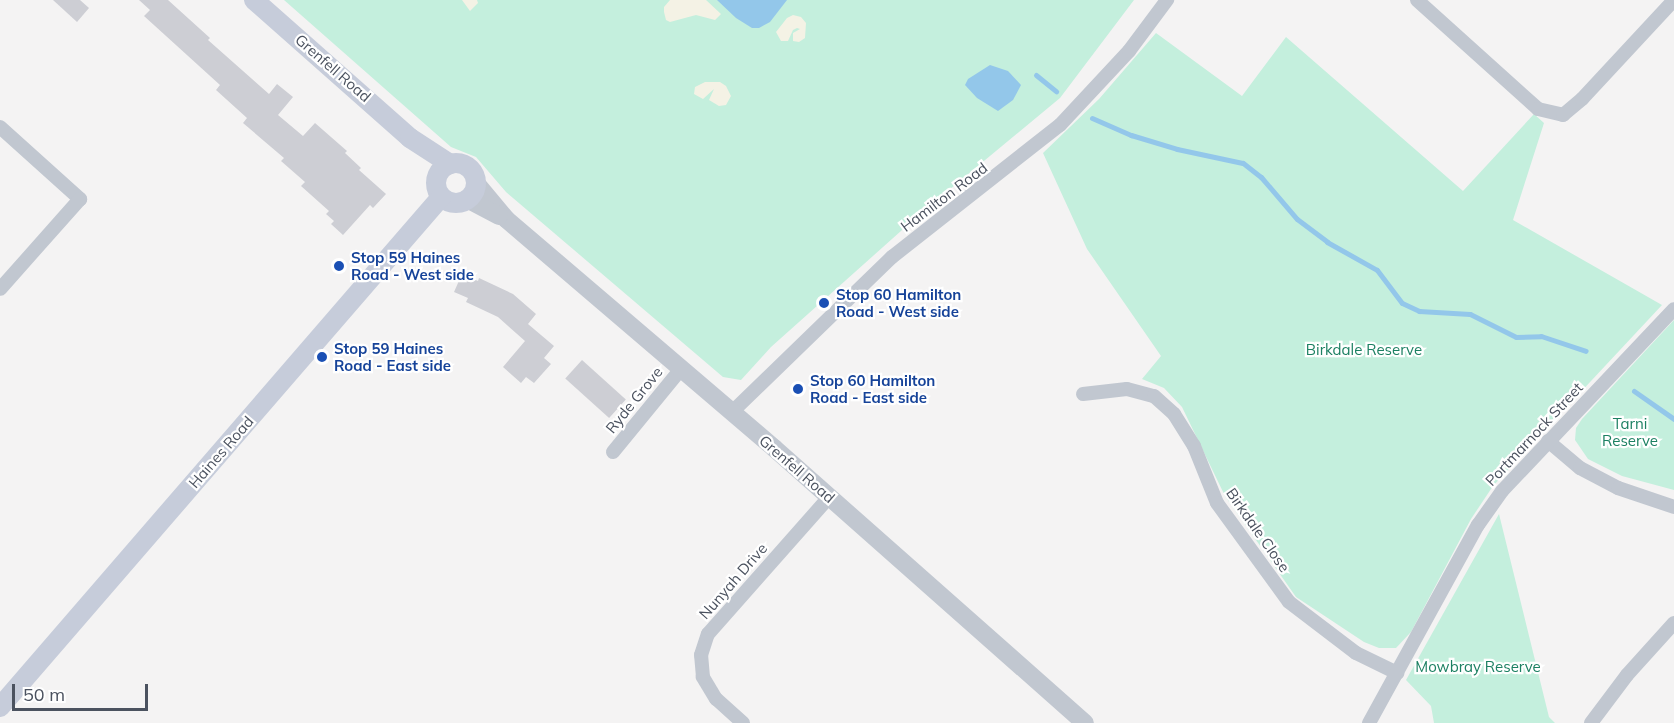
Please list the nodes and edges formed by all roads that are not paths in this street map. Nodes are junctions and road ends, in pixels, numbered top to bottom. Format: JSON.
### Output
{"nodes":[{"id":1,"x":254,"y":0,"type":"edge"},
{"id":2,"x":1167,"y":0,"type":"edge"},
{"id":3,"x":1417,"y":0,"type":"edge"},
{"id":4,"x":1674,"y":0,"type":"edge"},
{"id":5,"x":0,"y":127,"type":"edge"},
{"id":6,"x":442,"y":180,"type":"junction"},
{"id":7,"x":471,"y":191,"type":"junction"},
{"id":8,"x":0,"y":289,"type":"edge"},
{"id":9,"x":1674,"y":309,"type":"edge"},
{"id":10,"x":681,"y":369,"type":"junction"},
{"id":11,"x":1083,"y":394,"type":"dead end"},
{"id":12,"x":732,"y":412,"type":"junction"},
{"id":13,"x":1548,"y":441,"type":"junction"},
{"id":14,"x":613,"y":452,"type":"dead end"},
{"id":15,"x":830,"y":497,"type":"junction"},
{"id":16,"x":1674,"y":507,"type":"edge"},
{"id":17,"x":1674,"y":623,"type":"edge"},
{"id":18,"x":1397,"y":673,"type":"junction"},
{"id":19,"x":0,"y":707,"type":"edge"},
{"id":20,"x":742,"y":723,"type":"edge"},
{"id":21,"x":1085,"y":723,"type":"edge"},
{"id":22,"x":1369,"y":723,"type":"edge"},
{"id":23,"x":1591,"y":723,"type":"edge"}],
"edges":[{"from":1,"to":6,"type":"main road","name":"Grenfell Road"},
{"from":2,"to":12,"type":"street","name":"Hamilton Road"},
{"from":3,"to":4,"type":"street"},
{"from":5,"to":8,"type":"street"},
{"from":6,"to":7,"type":"main road"},
{"from":6,"to":7,"type":"main road"},
{"from":6,"to":19,"type":"main road","name":"Haines Road"},
{"from":7,"to":10,"type":"street","name":"Grenfell Road"},
{"from":9,"to":13,"type":"street","name":"Portmarnock Street"},
{"from":10,"to":12,"type":"street","name":"Grenfell Road"},
{"from":10,"to":14,"type":"street","name":"Ryde Grove"},
{"from":11,"to":18,"type":"street","name":"Birkdale Close"},
{"from":12,"to":15,"type":"street","name":"Grenfell Road"},
{"from":13,"to":16,"type":"street"},
{"from":13,"to":18,"type":"street","name":"Portmarnock Street"},
{"from":15,"to":20,"type":"street","name":"Nunyah Drive"},
{"from":15,"to":21,"type":"street","name":"Grenfell Road"},
{"from":17,"to":23,"type":"street"},
{"from":18,"to":22,"type":"street","name":"Portmarnock Street"}]}
